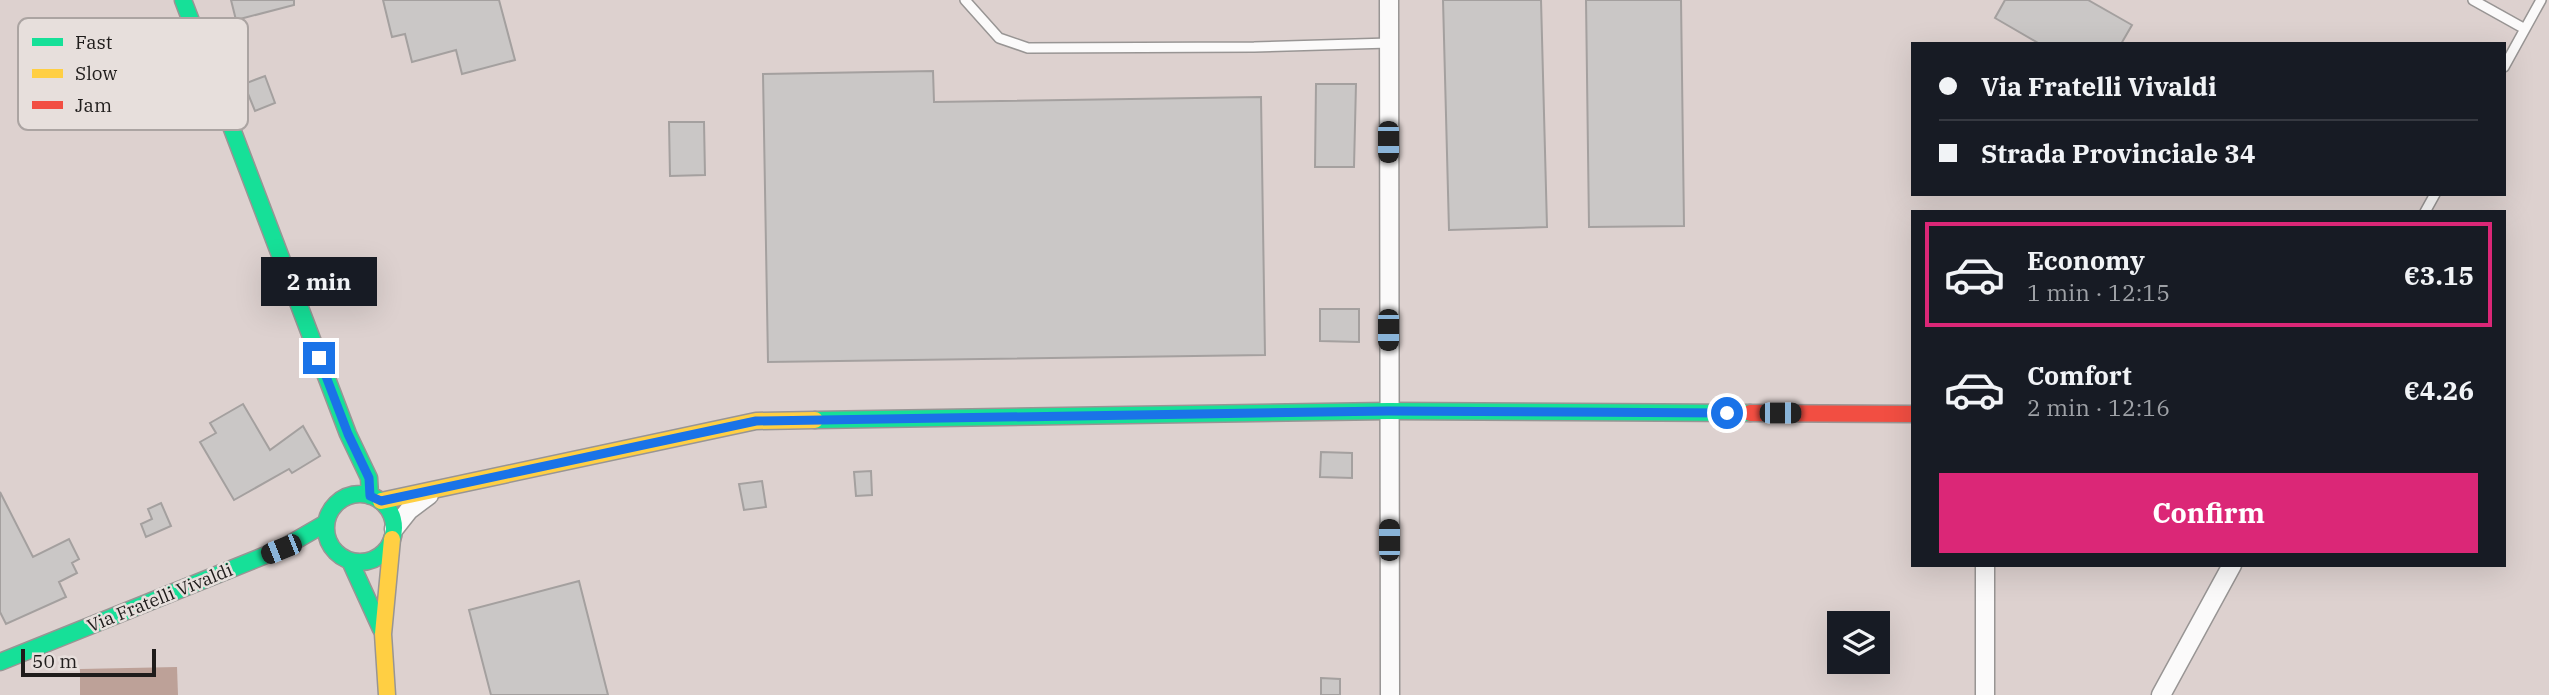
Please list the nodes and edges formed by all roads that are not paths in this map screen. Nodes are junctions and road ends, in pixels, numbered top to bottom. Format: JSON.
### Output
{"nodes":[{"id":1,"x":183,"y":0,"type":"edge"},
{"id":2,"x":965,"y":0,"type":"edge"},
{"id":3,"x":1389,"y":0,"type":"edge"},
{"id":4,"x":2473,"y":0,"type":"edge"},
{"id":5,"x":2541,"y":0,"type":"edge"},
{"id":6,"x":190,"y":18,"type":"edge"},
{"id":7,"x":2525,"y":29,"type":"junction"},
{"id":8,"x":1389,"y":43,"type":"junction"},
{"id":9,"x":2506,"y":63,"type":"edge"},
{"id":10,"x":232,"y":130,"type":"edge"},
{"id":11,"x":1388,"y":411,"type":"junction"},
{"id":12,"x":1911,"y":414,"type":"edge"},
{"id":13,"x":348,"y":434,"type":"junction"},
{"id":14,"x":438,"y":488,"type":"junction"},
{"id":15,"x":344,"y":498,"type":"junction"},
{"id":16,"x":375,"y":498,"type":"junction"},
{"id":17,"x":326,"y":523,"type":"junction"},
{"id":18,"x":393,"y":534,"type":"junction"},
{"id":19,"x":281,"y":549,"type":"junction"},
{"id":20,"x":345,"y":558,"type":"junction"},
{"id":21,"x":1985,"y":567,"type":"edge"},
{"id":22,"x":2231,"y":567,"type":"edge"},
{"id":23,"x":383,"y":634,"type":"junction"},
{"id":24,"x":0,"y":662,"type":"edge"},
{"id":25,"x":387,"y":695,"type":"edge"},
{"id":26,"x":1390,"y":695,"type":"edge"},
{"id":27,"x":1985,"y":695,"type":"edge"},
{"id":28,"x":2161,"y":695,"type":"edge"}],
"edges":[{"from":1,"to":6,"type":"street"},
{"from":2,"to":8,"type":"lane"},
{"from":3,"to":8,"type":"street"},
{"from":4,"to":7,"type":"lane"},
{"from":5,"to":7,"type":"lane"},
{"from":7,"to":9,"type":"lane"},
{"from":8,"to":11,"type":"street"},
{"from":10,"to":13,"type":"street"},
{"from":11,"to":12,"type":"street"},
{"from":11,"to":14,"type":"street"},
{"from":11,"to":26,"type":"street"},
{"from":13,"to":15,"type":"street"},
{"from":13,"to":16,"type":"street"},
{"from":14,"to":16,"type":"street"},
{"from":14,"to":18,"type":"street"},
{"from":15,"to":16,"type":"street"},
{"from":15,"to":17,"type":"street"},
{"from":16,"to":18,"type":"street"},
{"from":17,"to":19,"type":"street","name":"Via Fratelli Vivaldi"},
{"from":17,"to":20,"type":"street"},
{"from":18,"to":20,"type":"street"},
{"from":18,"to":23,"type":"street"},
{"from":19,"to":20,"type":"street","name":"Via Fratelli Vivaldi"},
{"from":19,"to":24,"type":"street","name":"Via Fratelli Vivaldi"},
{"from":20,"to":23,"type":"street"},
{"from":21,"to":27,"type":"street"},
{"from":22,"to":28,"type":"street"},
{"from":23,"to":25,"type":"street"}]}
